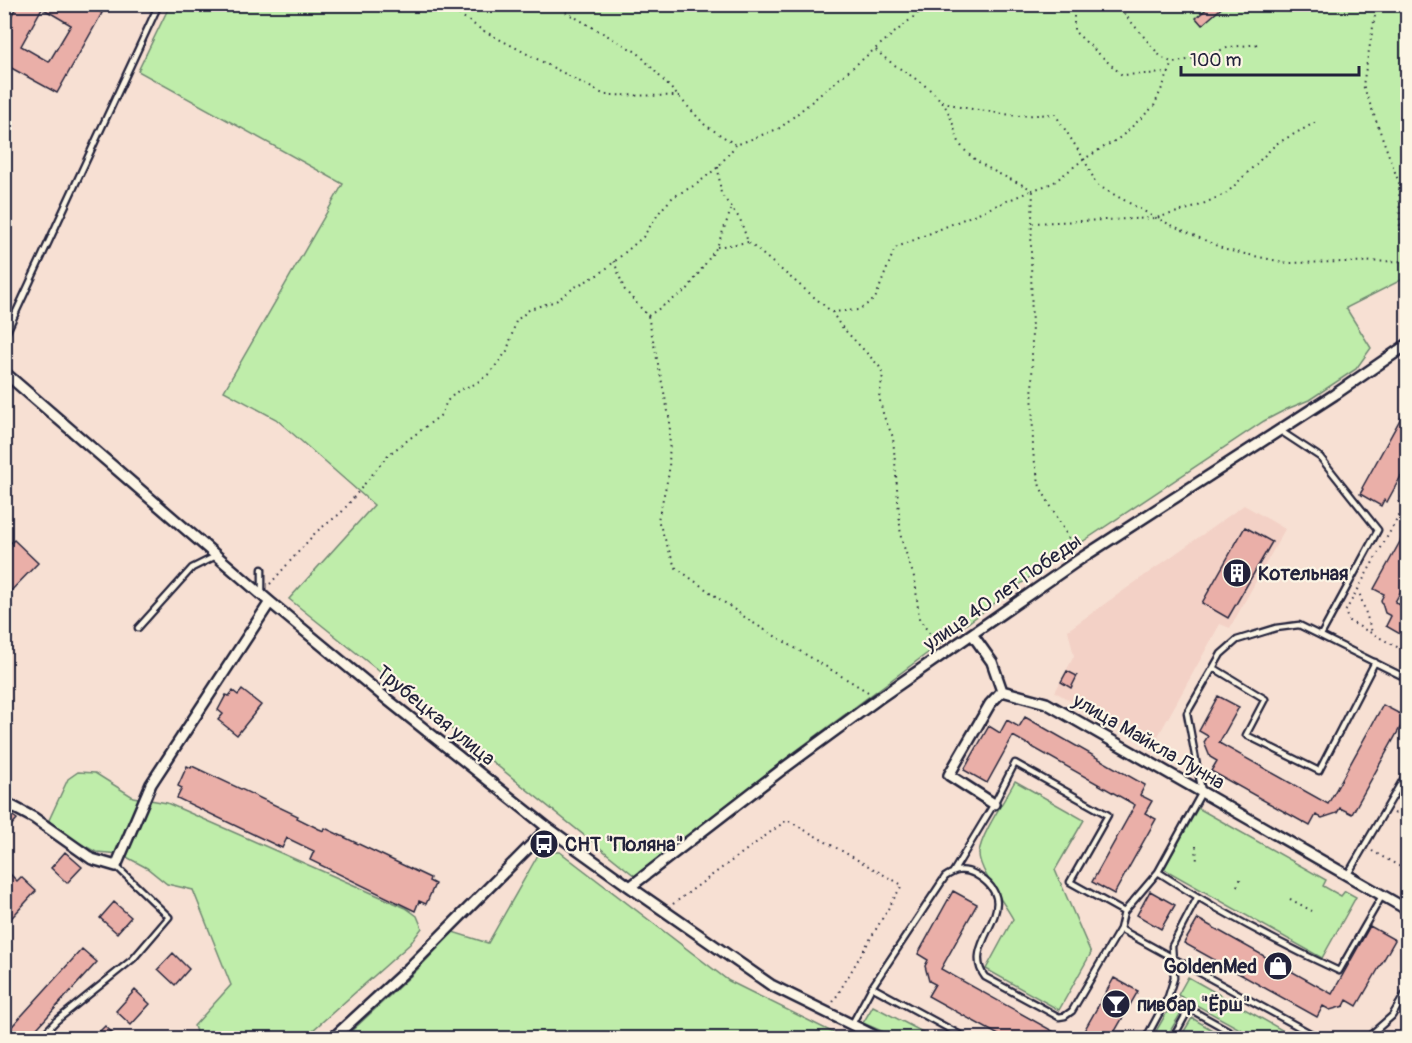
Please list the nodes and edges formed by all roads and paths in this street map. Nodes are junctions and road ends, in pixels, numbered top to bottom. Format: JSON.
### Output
{"nodes":[{"id":1,"x":159,"y":4,"type":"edge"},
{"id":2,"x":444,"y":4,"type":"edge"},
{"id":3,"x":557,"y":4,"type":"edge"},
{"id":4,"x":929,"y":4,"type":"edge"},
{"id":5,"x":1074,"y":4,"type":"edge"},
{"id":6,"x":1116,"y":4,"type":"edge"},
{"id":7,"x":1377,"y":4,"type":"edge"},
{"id":8,"x":1401,"y":4,"type":"edge"},
{"id":9,"x":1407,"y":27,"type":"edge"},
{"id":10,"x":1260,"y":44,"type":"dead end"},
{"id":11,"x":875,"y":49,"type":"junction"},
{"id":12,"x":1173,"y":63,"type":"junction"},
{"id":13,"x":1169,"y":73,"type":"junction"},
{"id":14,"x":679,"y":96,"type":"junction"},
{"id":15,"x":942,"y":101,"type":"junction"},
{"id":16,"x":1318,"y":121,"type":"dead end"},
{"id":17,"x":736,"y":145,"type":"junction"},
{"id":18,"x":1084,"y":159,"type":"junction"},
{"id":19,"x":718,"y":167,"type":"junction"},
{"id":20,"x":1033,"y":190,"type":"junction"},
{"id":21,"x":731,"y":209,"type":"junction"},
{"id":22,"x":1156,"y":218,"type":"junction"},
{"id":23,"x":1407,"y":222,"type":"edge"},
{"id":24,"x":1032,"y":223,"type":"junction"},
{"id":25,"x":748,"y":242,"type":"junction"},
{"id":26,"x":717,"y":248,"type":"junction"},
{"id":27,"x":615,"y":261,"type":"junction"},
{"id":28,"x":1407,"y":261,"type":"edge"},
{"id":29,"x":832,"y":312,"type":"junction"},
{"id":30,"x":648,"y":316,"type":"junction"},
{"id":31,"x":4,"y":338,"type":"edge"},
{"id":32,"x":1407,"y":344,"type":"edge"},
{"id":33,"x":4,"y":372,"type":"edge"},
{"id":34,"x":1279,"y":430,"type":"junction"},
{"id":35,"x":1407,"y":486,"type":"edge"},
{"id":36,"x":1406,"y":506,"type":"edge"},
{"id":37,"x":216,"y":556,"type":"junction"},
{"id":38,"x":1080,"y":559,"type":"junction"},
{"id":39,"x":262,"y":569,"type":"dead end"},
{"id":40,"x":1358,"y":589,"type":"junction"},
{"id":41,"x":262,"y":595,"type":"junction"},
{"id":42,"x":270,"y":602,"type":"junction"},
{"id":43,"x":138,"y":628,"type":"dead end"},
{"id":44,"x":1372,"y":633,"type":"junction"},
{"id":45,"x":972,"y":634,"type":"junction"},
{"id":46,"x":1321,"y":635,"type":"junction"},
{"id":47,"x":1407,"y":653,"type":"edge"},
{"id":48,"x":942,"y":655,"type":"junction"},
{"id":49,"x":1376,"y":662,"type":"junction"},
{"id":50,"x":1214,"y":668,"type":"junction"},
{"id":51,"x":1407,"y":679,"type":"edge"},
{"id":52,"x":1002,"y":691,"type":"junction"},
{"id":53,"x":878,"y":699,"type":"junction"},
{"id":54,"x":1407,"y":771,"type":"edge"},
{"id":55,"x":1202,"y":792,"type":"junction"},
{"id":56,"x":4,"y":802,"type":"edge"},
{"id":57,"x":994,"y":804,"type":"junction"},
{"id":58,"x":1386,"y":808,"type":"junction"},
{"id":59,"x":1407,"y":820,"type":"edge"},
{"id":60,"x":548,"y":828,"type":"junction"},
{"id":61,"x":1196,"y":846,"type":"dead end"},
{"id":62,"x":1364,"y":847,"type":"junction"},
{"id":63,"x":1197,"y":863,"type":"dead end"},
{"id":64,"x":116,"y":866,"type":"junction"},
{"id":65,"x":953,"y":872,"type":"junction"},
{"id":66,"x":1158,"y":872,"type":"junction"},
{"id":67,"x":1407,"y":872,"type":"edge"},
{"id":68,"x":1348,"y":874,"type":"junction"},
{"id":69,"x":1241,"y":878,"type":"dead end"},
{"id":70,"x":1236,"y":886,"type":"dead end"},
{"id":71,"x":630,"y":887,"type":"junction"},
{"id":72,"x":1382,"y":896,"type":"junction"},
{"id":73,"x":1197,"y":898,"type":"junction"},
{"id":74,"x":1290,"y":899,"type":"dead end"},
{"id":75,"x":1299,"y":904,"type":"junction"},
{"id":76,"x":668,"y":908,"type":"dead end"},
{"id":77,"x":1296,"y":909,"type":"dead end"},
{"id":78,"x":1407,"y":910,"type":"edge"},
{"id":79,"x":1312,"y":911,"type":"dead end"},
{"id":80,"x":1124,"y":912,"type":"junction"},
{"id":81,"x":1120,"y":929,"type":"junction"},
{"id":82,"x":1174,"y":960,"type":"junction"},
{"id":83,"x":872,"y":987,"type":"junction"},
{"id":84,"x":1407,"y":989,"type":"edge"},
{"id":85,"x":1168,"y":998,"type":"junction"},
{"id":86,"x":829,"y":1009,"type":"dead end"},
{"id":87,"x":1190,"y":1009,"type":"junction"},
{"id":88,"x":851,"y":1026,"type":"junction"},
{"id":89,"x":1227,"y":1030,"type":"junction"},
{"id":90,"x":1374,"y":1032,"type":"junction"},
{"id":91,"x":40,"y":1038,"type":"edge"},
{"id":92,"x":333,"y":1038,"type":"edge"},
{"id":93,"x":879,"y":1038,"type":"edge"},
{"id":94,"x":966,"y":1038,"type":"edge"},
{"id":95,"x":1146,"y":1038,"type":"edge"},
{"id":96,"x":1173,"y":1038,"type":"edge"},
{"id":97,"x":1222,"y":1038,"type":"edge"},
{"id":98,"x":1242,"y":1038,"type":"edge"},
{"id":99,"x":1319,"y":1038,"type":"edge"},
{"id":100,"x":1366,"y":1038,"type":"edge"},
{"id":101,"x":1385,"y":1038,"type":"edge"}],
"edges":[{"from":1,"to":31,"type":"lane"},
{"from":2,"to":14,"type":"path"},
{"from":3,"to":14,"type":"path"},
{"from":4,"to":11,"type":"path"},
{"from":5,"to":13,"type":"path"},
{"from":6,"to":12,"type":"path"},
{"from":7,"to":23,"type":"path"},
{"from":8,"to":9,"type":"path"},
{"from":10,"to":12,"type":"path"},
{"from":11,"to":15,"type":"path"},
{"from":11,"to":17,"type":"path"},
{"from":12,"to":13,"type":"path"},
{"from":13,"to":18,"type":"path"},
{"from":14,"to":17,"type":"path"},
{"from":15,"to":18,"type":"path"},
{"from":15,"to":20,"type":"path"},
{"from":16,"to":22,"type":"path"},
{"from":17,"to":19,"type":"path"},
{"from":18,"to":20,"type":"path"},
{"from":18,"to":22,"type":"path"},
{"from":19,"to":21,"type":"path"},
{"from":19,"to":27,"type":"path"},
{"from":20,"to":24,"type":"path"},
{"from":20,"to":29,"type":"path"},
{"from":21,"to":25,"type":"path"},
{"from":21,"to":26,"type":"path"},
{"from":22,"to":24,"type":"path"},
{"from":22,"to":28,"type":"path"},
{"from":24,"to":38,"type":"path"},
{"from":25,"to":26,"type":"path"},
{"from":25,"to":29,"type":"path"},
{"from":26,"to":30,"type":"path"},
{"from":27,"to":30,"type":"path"},
{"from":27,"to":41,"type":"path"},
{"from":29,"to":48,"type":"path"},
{"from":30,"to":53,"type":"path"},
{"from":32,"to":34,"type":"street","name":"улица 40 лет Победы"},
{"from":33,"to":37,"type":"street","name":"Трубецкая улица"},
{"from":34,"to":38,"type":"street","name":"улица 40 лет Победы"},
{"from":34,"to":46,"type":"lane"},
{"from":35,"to":36,"type":"path"},
{"from":36,"to":40,"type":"path"},
{"from":37,"to":41,"type":"street","name":"Трубецкая улица"},
{"from":37,"to":43,"type":"lane"},
{"from":38,"to":45,"type":"street","name":"улица 40 лет Победы"},
{"from":39,"to":41,"type":"lane"},
{"from":40,"to":44,"type":"path"},
{"from":40,"to":44,"type":"path"},
{"from":41,"to":42,"type":"street","name":"Трубецкая улица"},
{"from":42,"to":60,"type":"street","name":"Трубецкая улица"},
{"from":42,"to":64,"type":"street"},
{"from":44,"to":47,"type":"path"},
{"from":45,"to":48,"type":"street","name":"улица 40 лет Победы"},
{"from":45,"to":52,"type":"street"},
{"from":46,"to":49,"type":"lane"},
{"from":46,"to":50,"type":"lane"},
{"from":48,"to":53,"type":"street","name":"улица 40 лет Победы"},
{"from":49,"to":50,"type":"lane"},
{"from":49,"to":51,"type":"lane"},
{"from":50,"to":55,"type":"lane"},
{"from":52,"to":55,"type":"street","name":"улица Майкла Лунна"},
{"from":52,"to":57,"type":"street"},
{"from":53,"to":71,"type":"street","name":"улица 40 лет Победы"},
{"from":54,"to":58,"type":"lane"},
{"from":55,"to":66,"type":"lane"},
{"from":55,"to":68,"type":"street","name":"улица Майкла Лунна"},
{"from":56,"to":64,"type":"street"},
{"from":57,"to":65,"type":"lane"},
{"from":57,"to":80,"type":"lane"},
{"from":58,"to":59,"type":"path"},
{"from":58,"to":62,"type":"lane"},
{"from":60,"to":71,"type":"street","name":"Трубецкая улица"},
{"from":60,"to":92,"type":"street"},
{"from":61,"to":63,"type":"path"},
{"from":62,"to":67,"type":"path"},
{"from":62,"to":68,"type":"lane"},
{"from":64,"to":91,"type":"lane"},
{"from":65,"to":81,"type":"lane"},
{"from":65,"to":83,"type":"lane"},
{"from":66,"to":73,"type":"lane"},
{"from":66,"to":80,"type":"lane"},
{"from":68,"to":72,"type":"street","name":"улица Майкла Лунна"},
{"from":69,"to":70,"type":"path"},
{"from":71,"to":88,"type":"street","name":"Трубецкая улица"},
{"from":72,"to":73,"type":"lane"},
{"from":72,"to":78,"type":"street","name":"улица Майкла Лунна"},
{"from":73,"to":82,"type":"lane"},
{"from":74,"to":75,"type":"path"},
{"from":75,"to":77,"type":"path"},
{"from":75,"to":79,"type":"path"},
{"from":76,"to":86,"type":"path"},
{"from":80,"to":81,"type":"lane"},
{"from":81,"to":82,"type":"lane"},
{"from":82,"to":85,"type":"lane"},
{"from":82,"to":99,"type":"lane"},
{"from":83,"to":88,"type":"lane"},
{"from":83,"to":94,"type":"lane"},
{"from":84,"to":90,"type":"lane"},
{"from":85,"to":87,"type":"lane"},
{"from":85,"to":95,"type":"lane"},
{"from":87,"to":89,"type":"lane"},
{"from":87,"to":96,"type":"lane"},
{"from":88,"to":93,"type":"street","name":"Трубецкая улица"},
{"from":89,"to":97,"type":"lane"},
{"from":89,"to":98,"type":"lane"},
{"from":90,"to":100,"type":"lane"},
{"from":90,"to":101,"type":"lane"}]}
